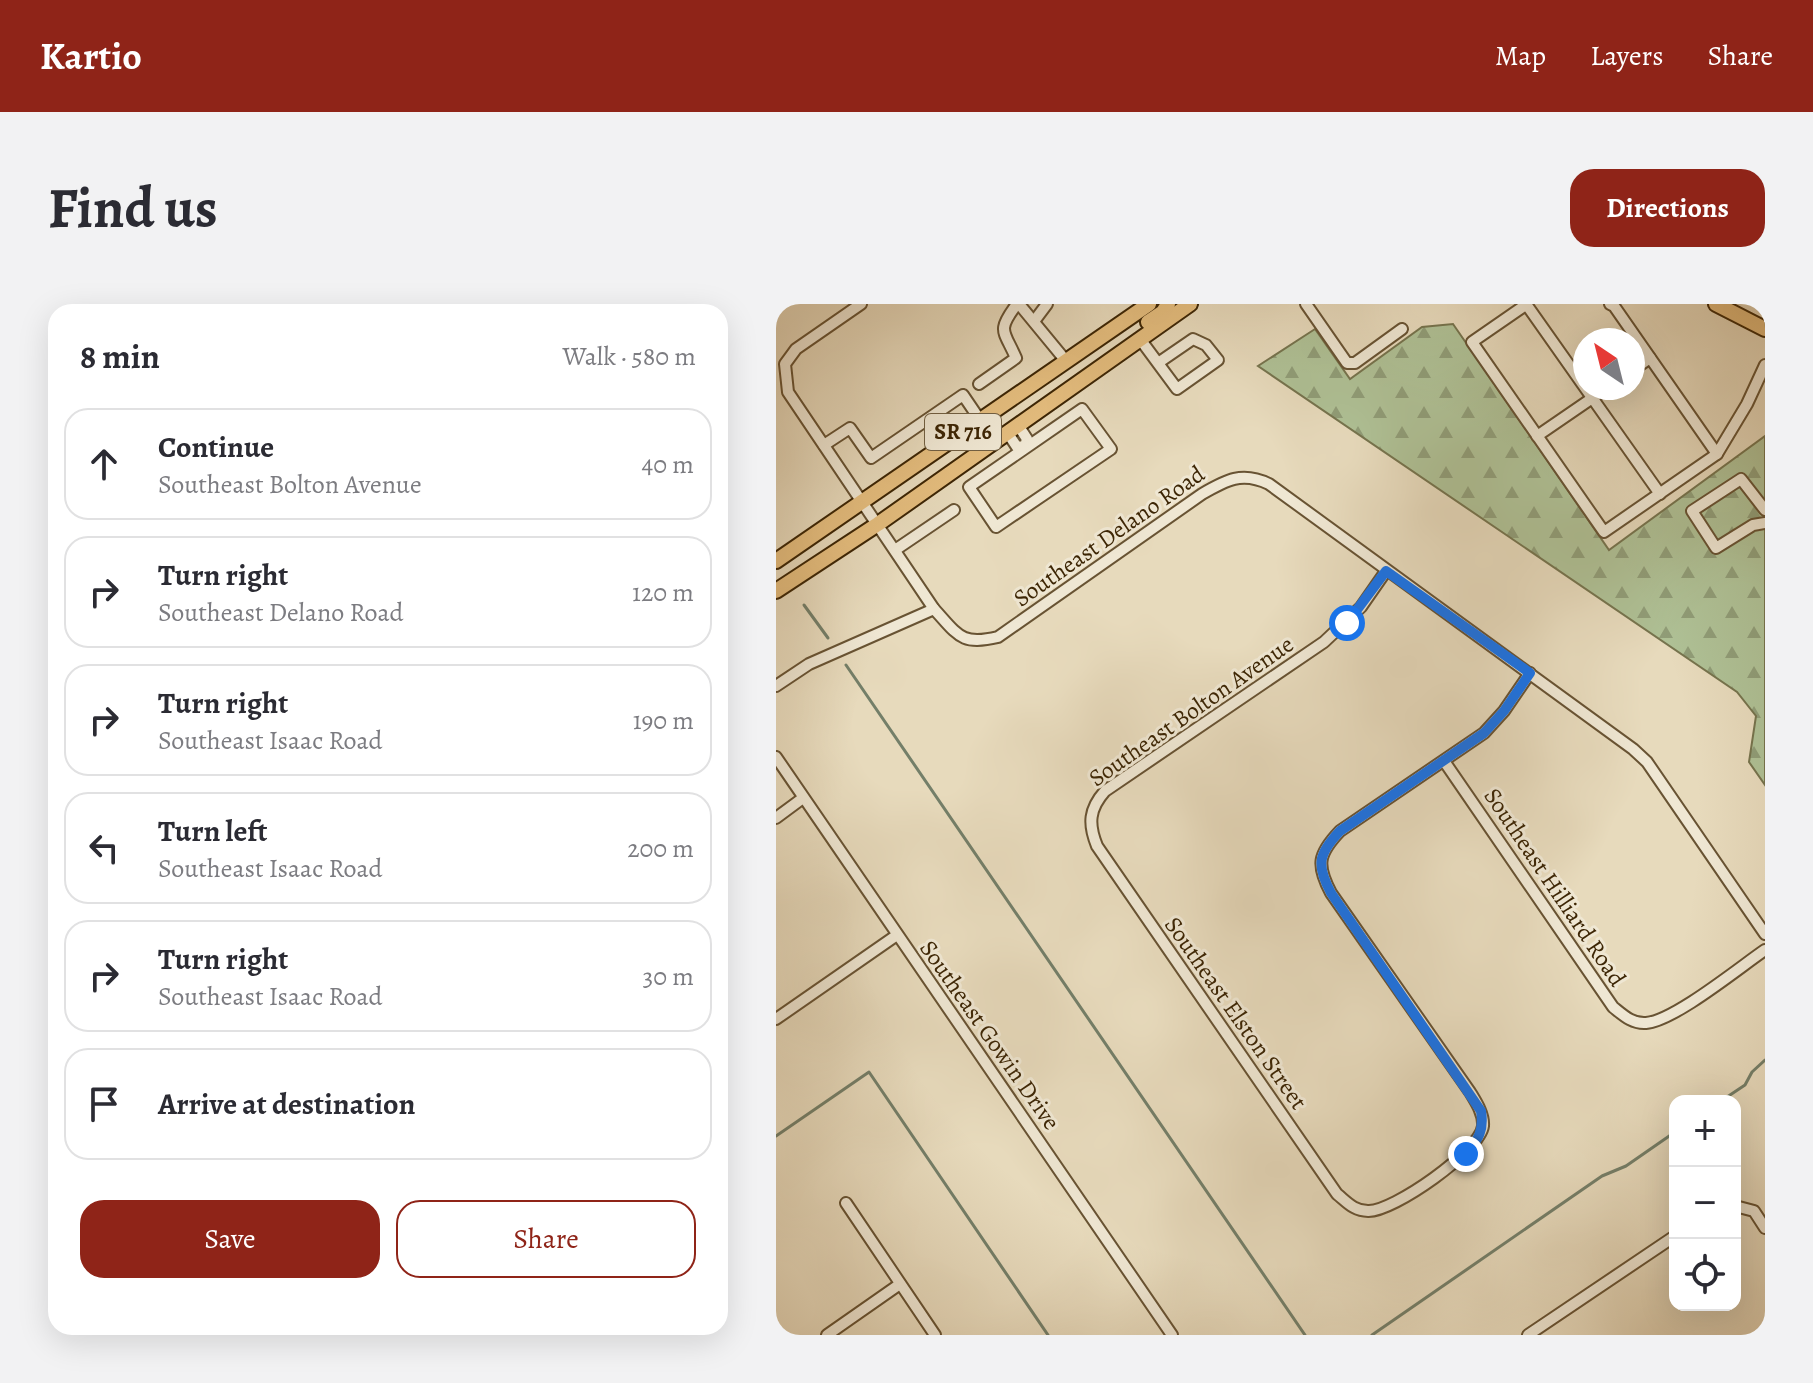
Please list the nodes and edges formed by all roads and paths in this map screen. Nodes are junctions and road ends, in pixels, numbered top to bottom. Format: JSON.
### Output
{"nodes":[{"id":1,"x":861,"y":304,"type":"edge"},
{"id":2,"x":1018,"y":304,"type":"edge"},
{"id":3,"x":1047,"y":304,"type":"edge"},
{"id":4,"x":1149,"y":304,"type":"edge"},
{"id":5,"x":1168,"y":304,"type":"edge"},
{"id":6,"x":1190,"y":304,"type":"edge"},
{"id":7,"x":1306,"y":304,"type":"edge"},
{"id":8,"x":1526,"y":304,"type":"edge"},
{"id":9,"x":1610,"y":304,"type":"edge"},
{"id":10,"x":1716,"y":304,"type":"edge"},
{"id":11,"x":1035,"y":320,"type":"junction"},
{"id":12,"x":1402,"y":329,"type":"dead end"},
{"id":13,"x":1765,"y":329,"type":"edge"},
{"id":14,"x":1140,"y":339,"type":"junction"},
{"id":15,"x":1650,"y":358,"type":"junction"},
{"id":16,"x":1066,"y":361,"type":"junction"},
{"id":17,"x":1109,"y":361,"type":"junction"},
{"id":18,"x":1645,"y":362,"type":"edge"},
{"id":19,"x":1158,"y":363,"type":"junction"},
{"id":20,"x":1765,"y":365,"type":"edge"},
{"id":21,"x":1573,"y":371,"type":"edge"},
{"id":22,"x":979,"y":384,"type":"dead end"},
{"id":23,"x":1589,"y":400,"type":"edge"},
{"id":24,"x":1593,"y":400,"type":"edge"},
{"id":25,"x":980,"y":420,"type":"junction"},
{"id":26,"x":1013,"y":428,"type":"junction"},
{"id":27,"x":1537,"y":436,"type":"junction"},
{"id":28,"x":824,"y":445,"type":"junction"},
{"id":29,"x":1025,"y":446,"type":"junction"},
{"id":30,"x":1717,"y":454,"type":"junction"},
{"id":31,"x":1660,"y":494,"type":"junction"},
{"id":32,"x":863,"y":501,"type":"junction"},
{"id":33,"x":954,"y":510,"type":"dead end"},
{"id":34,"x":1765,"y":510,"type":"edge"},
{"id":35,"x":1765,"y":523,"type":"edge"},
{"id":36,"x":878,"y":524,"type":"junction"},
{"id":37,"x":895,"y":550,"type":"junction"},
{"id":38,"x":776,"y":561,"type":"edge"},
{"id":39,"x":1386,"y":571,"type":"junction"},
{"id":40,"x":776,"y":591,"type":"edge"},
{"id":41,"x":934,"y":609,"type":"junction"},
{"id":42,"x":1530,"y":673,"type":"junction"},
{"id":43,"x":776,"y":686,"type":"edge"},
{"id":44,"x":776,"y":757,"type":"edge"},
{"id":45,"x":1444,"y":761,"type":"junction"},
{"id":46,"x":803,"y":798,"type":"junction"},
{"id":47,"x":776,"y":818,"type":"edge"},
{"id":48,"x":1090,"y":818,"type":"joint"},
{"id":49,"x":1765,"y":934,"type":"edge"},
{"id":50,"x":897,"y":935,"type":"junction"},
{"id":51,"x":1765,"y":950,"type":"edge"},
{"id":52,"x":776,"y":1019,"type":"edge"},
{"id":53,"x":846,"y":1203,"type":"dead end"},
{"id":54,"x":1741,"y":1208,"type":"edge"},
{"id":55,"x":1765,"y":1228,"type":"edge"},
{"id":56,"x":1671,"y":1239,"type":"edge"},
{"id":57,"x":900,"y":1284,"type":"junction"},
{"id":58,"x":827,"y":1335,"type":"edge"},
{"id":59,"x":935,"y":1335,"type":"edge"},
{"id":60,"x":1172,"y":1335,"type":"edge"},
{"id":61,"x":1528,"y":1335,"type":"edge"}],
"edges":[{"from":1,"to":28,"type":"street","name":"Southeast Delano Road"},
{"from":2,"to":11,"type":"street"},
{"from":2,"to":22,"type":"street"},
{"from":3,"to":11,"type":"street"},
{"from":4,"to":16,"type":"main road","number":"SR 716"},
{"from":5,"to":17,"type":"main road"},
{"from":6,"to":14,"type":"main road","number":"SR 716"},
{"from":7,"to":12,"type":"street"},
{"from":8,"to":21,"type":"street"},
{"from":8,"to":27,"type":"street"},
{"from":9,"to":15,"type":"street"},
{"from":10,"to":13,"type":"main road"},
{"from":11,"to":16,"type":"street"},
{"from":14,"to":17,"type":"main road","number":"SR 716"},
{"from":14,"to":19,"type":"street"},
{"from":15,"to":18,"type":"street"},
{"from":15,"to":30,"type":"street"},
{"from":16,"to":25,"type":"main road","number":"SR 716"},
{"from":17,"to":26,"type":"main road","number":"SR 716"},
{"from":19,"to":19,"type":"street"},
{"from":20,"to":30,"type":"street"},
{"from":23,"to":27,"type":"street"},
{"from":24,"to":31,"type":"street"},
{"from":25,"to":28,"type":"street"},
{"from":25,"to":32,"type":"main road","number":"SR 716"},
{"from":26,"to":29,"type":"street"},
{"from":26,"to":36,"type":"main road","number":"SR 716"},
{"from":27,"to":31,"type":"street"},
{"from":28,"to":32,"type":"street","name":"Southeast Delano Road"},
{"from":29,"to":29,"type":"street"},
{"from":30,"to":31,"type":"street"},
{"from":32,"to":36,"type":"street","name":"Southeast Delano Road"},
{"from":32,"to":38,"type":"main road","number":"SR 716"},
{"from":33,"to":37,"type":"street"},
{"from":34,"to":35,"type":"street"},
{"from":36,"to":37,"type":"street","name":"Southeast Delano Road"},
{"from":36,"to":40,"type":"main road","number":"SR 716"},
{"from":37,"to":41,"type":"street","name":"Southeast Delano Road"},
{"from":39,"to":41,"type":"street","name":"Southeast Delano Road"},
{"from":39,"to":42,"type":"street","name":"Southeast Delano Road"},
{"from":39,"to":48,"type":"street","name":"Southeast Bolton Avenue"},
{"from":41,"to":43,"type":"street"},
{"from":42,"to":45,"type":"street"},
{"from":42,"to":49,"type":"street","name":"Southeast Delano Road"},
{"from":44,"to":46,"type":"street","name":"Southeast Gowin Drive"},
{"from":45,"to":48,"type":"street","name":"Southeast Elston Street"},
{"from":45,"to":51,"type":"street","name":"Southeast Hilliard Road"},
{"from":46,"to":47,"type":"street"},
{"from":46,"to":50,"type":"street","name":"Southeast Gowin Drive"},
{"from":50,"to":52,"type":"street"},
{"from":50,"to":60,"type":"street","name":"Southeast Gowin Drive"},
{"from":53,"to":57,"type":"street"},
{"from":54,"to":55,"type":"street"},
{"from":56,"to":61,"type":"street"},
{"from":57,"to":58,"type":"street"},
{"from":57,"to":59,"type":"street"}]}
